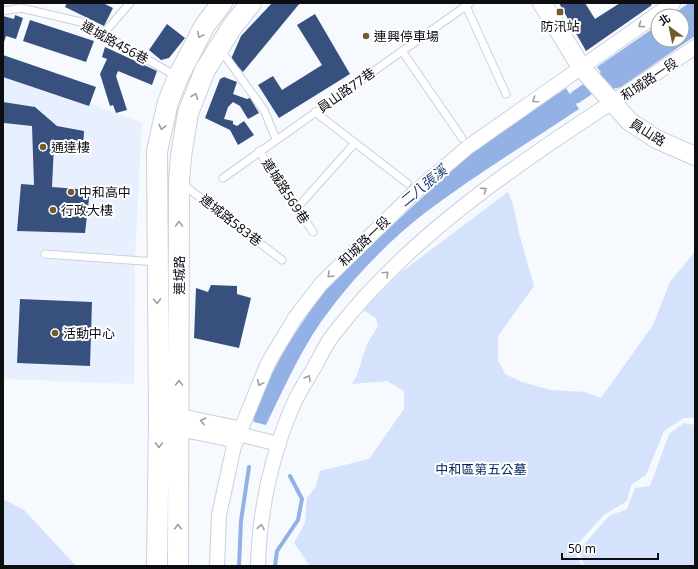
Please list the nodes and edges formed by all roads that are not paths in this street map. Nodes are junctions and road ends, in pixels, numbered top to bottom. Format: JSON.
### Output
{"nodes":[{"id":1,"x":130,"y":3,"type":"edge"},
{"id":2,"x":222,"y":3,"type":"edge"},
{"id":3,"x":251,"y":3,"type":"edge"},
{"id":4,"x":542,"y":3,"type":"edge"},
{"id":5,"x":673,"y":3,"type":"edge"},
{"id":6,"x":468,"y":4,"type":"edge"},
{"id":7,"x":7,"y":8,"type":"edge"},
{"id":8,"x":103,"y":34,"type":"junction"},
{"id":9,"x":218,"y":47,"type":"junction"},
{"id":10,"x":695,"y":48,"type":"edge"},
{"id":11,"x":402,"y":51,"type":"junction"},
{"id":12,"x":583,"y":70,"type":"junction"},
{"id":13,"x":178,"y":77,"type":"junction"},
{"id":14,"x":506,"y":94,"type":"dead end"},
{"id":15,"x":610,"y":101,"type":"junction"},
{"id":16,"x":315,"y":112,"type":"junction"},
{"id":17,"x":462,"y":138,"type":"dead end"},
{"id":18,"x":276,"y":139,"type":"junction"},
{"id":19,"x":355,"y":143,"type":"junction"},
{"id":20,"x":259,"y":151,"type":"junction"},
{"id":21,"x":695,"y":156,"type":"edge"},
{"id":22,"x":223,"y":178,"type":"dead end"},
{"id":23,"x":179,"y":182,"type":"junction"},
{"id":24,"x":406,"y":183,"type":"dead end"},
{"id":25,"x":297,"y":208,"type":"junction"},
{"id":26,"x":313,"y":232,"type":"dead end"},
{"id":27,"x":45,"y":254,"type":"dead end"},
{"id":28,"x":282,"y":260,"type":"dead end"},
{"id":29,"x":168,"y":262,"type":"junction"},
{"id":30,"x":159,"y":420,"type":"junction"},
{"id":31,"x":179,"y":422,"type":"junction"},
{"id":32,"x":238,"y":434,"type":"junction"},
{"id":33,"x":279,"y":444,"type":"junction"},
{"id":34,"x":157,"y":566,"type":"edge"},
{"id":35,"x":178,"y":566,"type":"edge"},
{"id":36,"x":217,"y":566,"type":"edge"},
{"id":37,"x":258,"y":566,"type":"edge"}],
"edges":[{"from":1,"to":8,"type":"lane"},
{"from":2,"to":13,"type":"main road","name":"連城路","one_way":true},
{"from":3,"to":9,"type":"main road","name":"連城路"},
{"from":4,"to":12,"type":"street"},
{"from":5,"to":12,"type":"street","name":"和城路一段","one_way":true},
{"from":6,"to":11,"type":"lane","name":"員山路77巷"},
{"from":6,"to":14,"type":"lane"},
{"from":7,"to":8,"type":"lane","name":"連城路456巷"},
{"from":8,"to":13,"type":"lane","name":"連城路456巷"},
{"from":9,"to":18,"type":"lane","name":"連城路569巷"},
{"from":23,"to":9,"type":"main road","name":"連城路","one_way":true},
{"from":10,"to":15,"type":"street","name":"和城路一段"},
{"from":11,"to":16,"type":"lane","name":"員山路77巷"},
{"from":11,"to":17,"type":"lane"},
{"from":12,"to":15,"type":"street","name":"員山路"},
{"from":12,"to":32,"type":"street","name":"和城路一段","one_way":true},
{"from":13,"to":29,"type":"main road","name":"連城路","one_way":true},
{"from":15,"to":21,"type":"street","name":"員山路"},
{"from":33,"to":15,"type":"street","name":"和城路一段","one_way":true},
{"from":16,"to":18,"type":"lane","name":"員山路77巷"},
{"from":16,"to":19,"type":"lane"},
{"from":18,"to":20,"type":"lane","name":"員山路77巷"},
{"from":19,"to":24,"type":"lane"},
{"from":19,"to":25,"type":"lane"},
{"from":20,"to":22,"type":"lane","name":"員山路77巷"},
{"from":20,"to":25,"type":"lane","name":"連城路569巷"},
{"from":23,"to":28,"type":"lane","name":"連城路583巷"},
{"from":29,"to":23,"type":"main road","name":"連城路","one_way":true},
{"from":25,"to":26,"type":"lane","name":"連城路569巷"},
{"from":27,"to":29,"type":"lane"},
{"from":29,"to":30,"type":"main road","name":"連城路","one_way":true},
{"from":31,"to":29,"type":"main road","name":"連城路","one_way":true},
{"from":30,"to":31,"type":"street"},
{"from":30,"to":34,"type":"main road","name":"連城路","one_way":true},
{"from":31,"to":32,"type":"street"},
{"from":35,"to":31,"type":"main road","name":"連城路","one_way":true},
{"from":32,"to":33,"type":"street"},
{"from":32,"to":36,"type":"street","name":"和城路一段"},
{"from":37,"to":33,"type":"street","name":"和城路一段","one_way":true}]}
